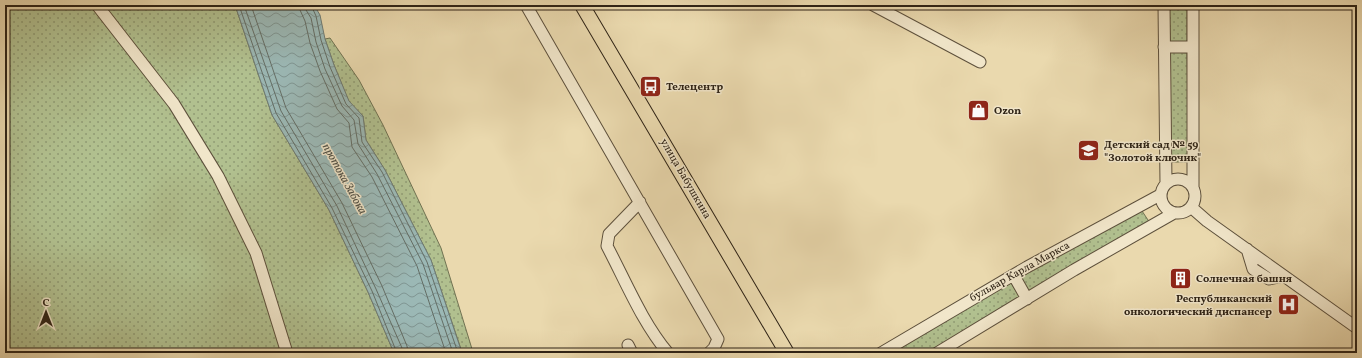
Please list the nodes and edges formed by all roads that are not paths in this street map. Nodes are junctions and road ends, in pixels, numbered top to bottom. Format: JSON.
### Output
{"nodes":[{"id":1,"x":97,"y":5,"type":"edge"},
{"id":2,"x":526,"y":5,"type":"edge"},
{"id":3,"x":582,"y":5,"type":"edge"},
{"id":4,"x":873,"y":5,"type":"edge"},
{"id":5,"x":1164,"y":5,"type":"edge"},
{"id":6,"x":1193,"y":5,"type":"edge"},
{"id":7,"x":1164,"y":47,"type":"junction"},
{"id":8,"x":1193,"y":47,"type":"junction"},
{"id":9,"x":980,"y":62,"type":"dead end"},
{"id":10,"x":1166,"y":184,"type":"junction"},
{"id":11,"x":1193,"y":188,"type":"junction"},
{"id":12,"x":1160,"y":195,"type":"junction"},
{"id":13,"x":640,"y":202,"type":"junction"},
{"id":14,"x":1191,"y":207,"type":"junction"},
{"id":15,"x":1174,"y":213,"type":"junction"},
{"id":16,"x":1014,"y":276,"type":"junction"},
{"id":17,"x":1028,"y":299,"type":"junction"},
{"id":18,"x":1357,"y":328,"type":"edge"},
{"id":19,"x":287,"y":353,"type":"edge"},
{"id":20,"x":668,"y":353,"type":"edge"},
{"id":21,"x":709,"y":353,"type":"edge"},
{"id":22,"x":787,"y":353,"type":"edge"},
{"id":23,"x":881,"y":353,"type":"edge"},
{"id":24,"x":937,"y":353,"type":"edge"}],
"edges":[{"from":1,"to":19,"type":"street"},
{"from":2,"to":13,"type":"street"},
{"from":3,"to":22,"type":"main road","name":"улица Бабушкина"},
{"from":4,"to":9,"type":"street"},
{"from":5,"to":7,"type":"street"},
{"from":6,"to":8,"type":"street"},
{"from":7,"to":8,"type":"street"},
{"from":7,"to":10,"type":"street"},
{"from":8,"to":11,"type":"street"},
{"from":10,"to":11,"type":"street"},
{"from":10,"to":12,"type":"street"},
{"from":11,"to":14,"type":"street"},
{"from":12,"to":15,"type":"street"},
{"from":12,"to":16,"type":"street","name":"бульвар Карла Маркса"},
{"from":13,"to":20,"type":"street"},
{"from":13,"to":21,"type":"street"},
{"from":14,"to":15,"type":"street"},
{"from":14,"to":18,"type":"street"},
{"from":15,"to":17,"type":"street"},
{"from":16,"to":17,"type":"street"},
{"from":16,"to":23,"type":"street","name":"бульвар Карла Маркса"},
{"from":17,"to":24,"type":"street"}]}
